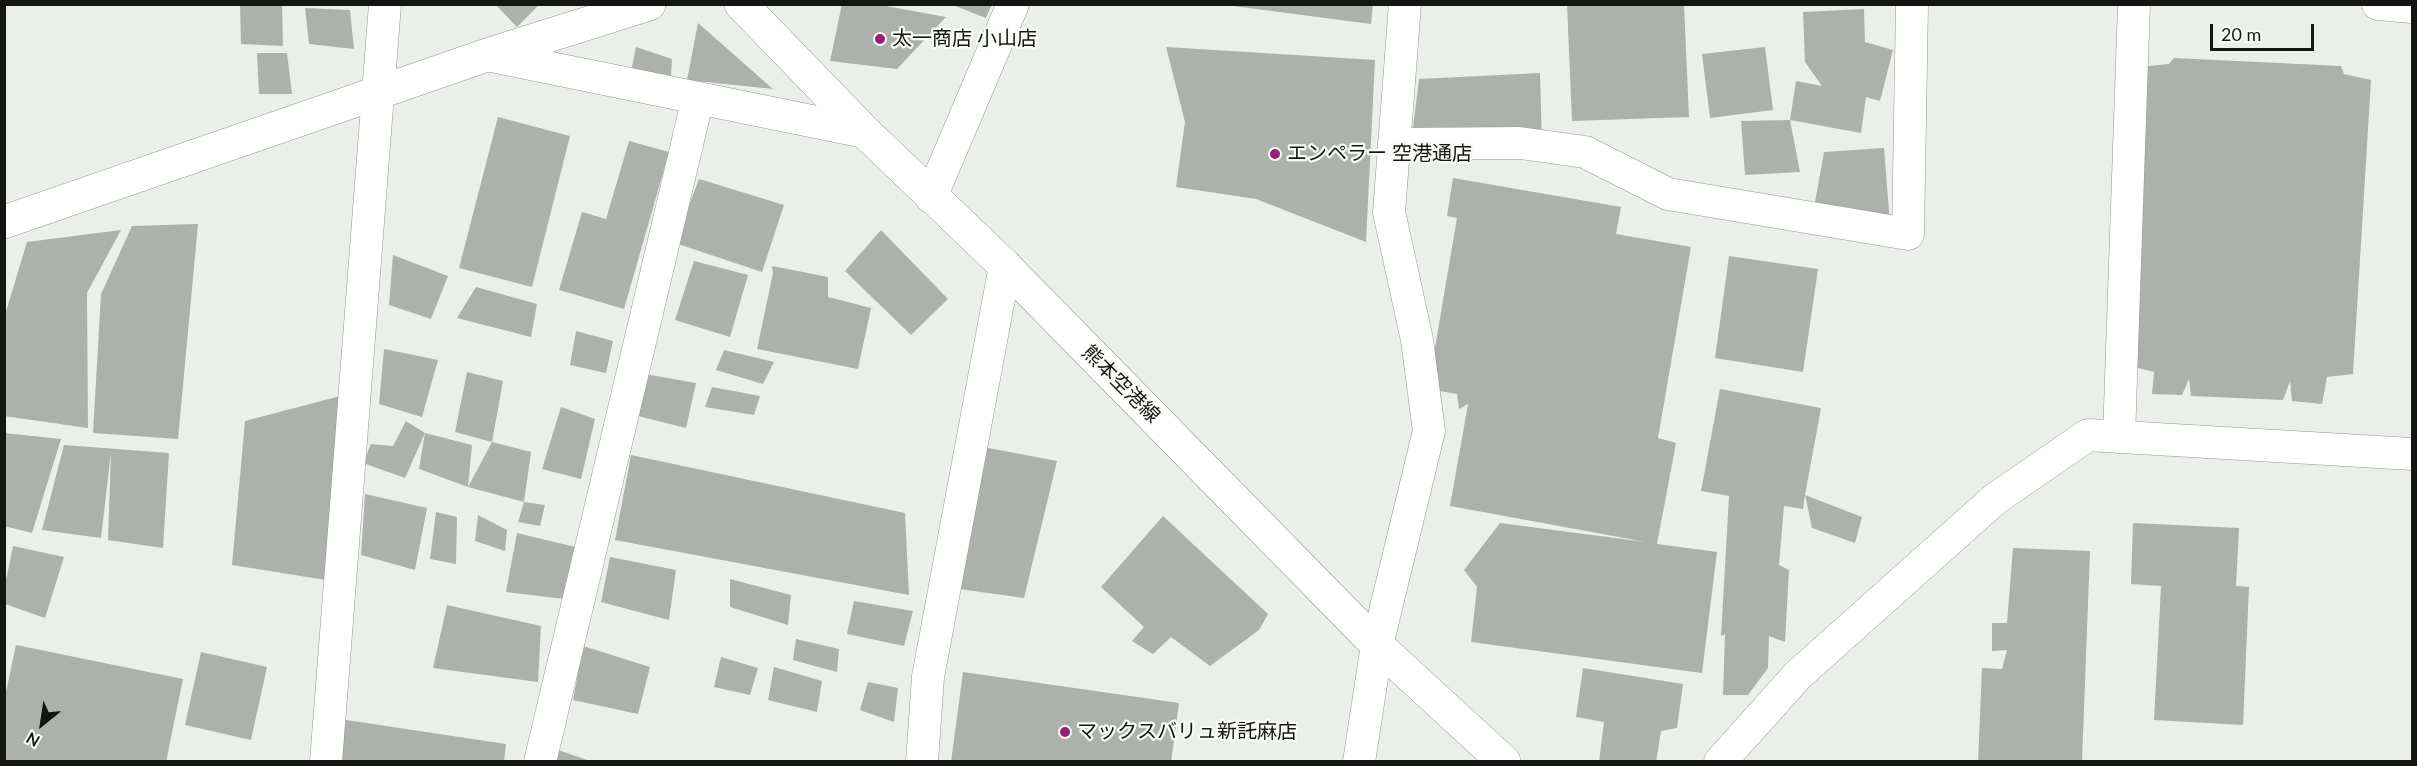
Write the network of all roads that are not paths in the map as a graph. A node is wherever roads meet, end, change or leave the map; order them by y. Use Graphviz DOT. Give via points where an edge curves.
graph roads {
  1 [pos="385,4"];
  2 [pos="649,4"];
  3 [pos="741,4"];
  4 [pos="1013,4"];
  5 [pos="1405,4"];
  6 [pos="1912,4"];
  7 [pos="2134,4"];
  8 [pos="2378,4"];
  9 [pos="2412,7"];
  10 [pos="488,56"];
  11 [pos="380,93"];
  12 [pos="698,98"];
  13 [pos="865,132"];
  14 [pos="1394,144"];
  15 [pos="931,197"];
  16 [pos="4,222"];
  17 [pos="1005,266"];
  18 [pos="2119,437"];
  19 [pos="2412,454"];
  20 [pos="1377,645"];
  21 [pos="326,762"];
  22 [pos="540,762"];
  23 [pos="922,762"];
  24 [pos="1359,762"];
  25 [pos="1504,762"];
  26 [pos="1720,762"];
  1 -- 11 [label="street"];
  2 -- 10 [label="main road"];
  3 -- 13 [label="main road, 熊本空港線"];
  4 -- 15 [label="street"];
  5 -- 14 [label="street"];
  6 -- 14 [label="street" via="1908,234 1668,194 1585,152 1520,143"];
  7 -- 18 [label="street"];
  8 -- 9 [label="street"];
  10 -- 11 [label="main road"];
  10 -- 12 [label="street"];
  11 -- 16 [label="main road"];
  11 -- 21 [label="street"];
  12 -- 13 [label="street"];
  12 -- 22 [label="street"];
  13 -- 15 [label="main road, 熊本空港線"];
  14 -- 20 [label="street" via="1389,212 1417,340 1429,431"];
  15 -- 17 [label="main road, 熊本空港線"];
  17 -- 20 [label="main road, 熊本空港線"];
  17 -- 23 [label="street" via="928,677"];
  18 -- 19 [label="street"];
  18 -- 26 [label="street" via="2088,435 1995,499 1798,675"];
  20 -- 24 [label="street"];
  20 -- 25 [label="main road, 熊本空港線"];
}
